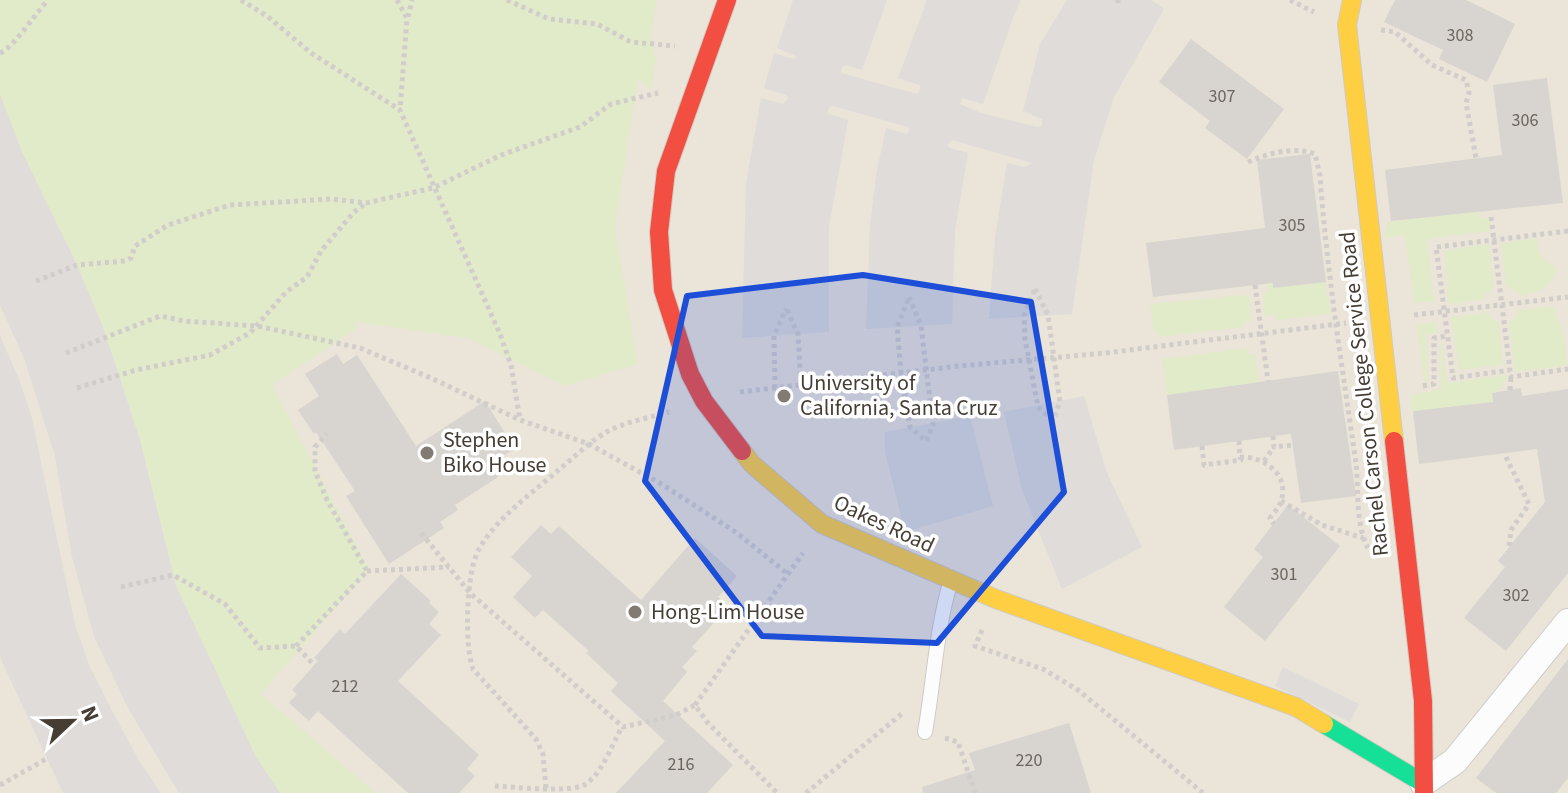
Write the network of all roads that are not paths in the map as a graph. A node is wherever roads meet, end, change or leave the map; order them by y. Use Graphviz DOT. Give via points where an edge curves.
graph roads {
  1 [pos="727,0"];
  2 [pos="1352,0"];
  3 [pos="951,580"];
  4 [pos="1568,622"];
  5 [pos="925,732"];
  6 [pos="1424,788"];
  1 -- 3 [label="street, Oakes Road" via="666,171 659,232 670,318 697,387 752,464 822,524"];
  2 -- 6 [label="street, Rachel Carson College Service Road" via="1347,25 1423,701"];
  3 -- 5 [label="lane" via="935,648"];
  3 -- 6 [label="street, Oakes Road" via="1296,707"];
  4 -- 6 [label="street" via="1455,761"];
}
